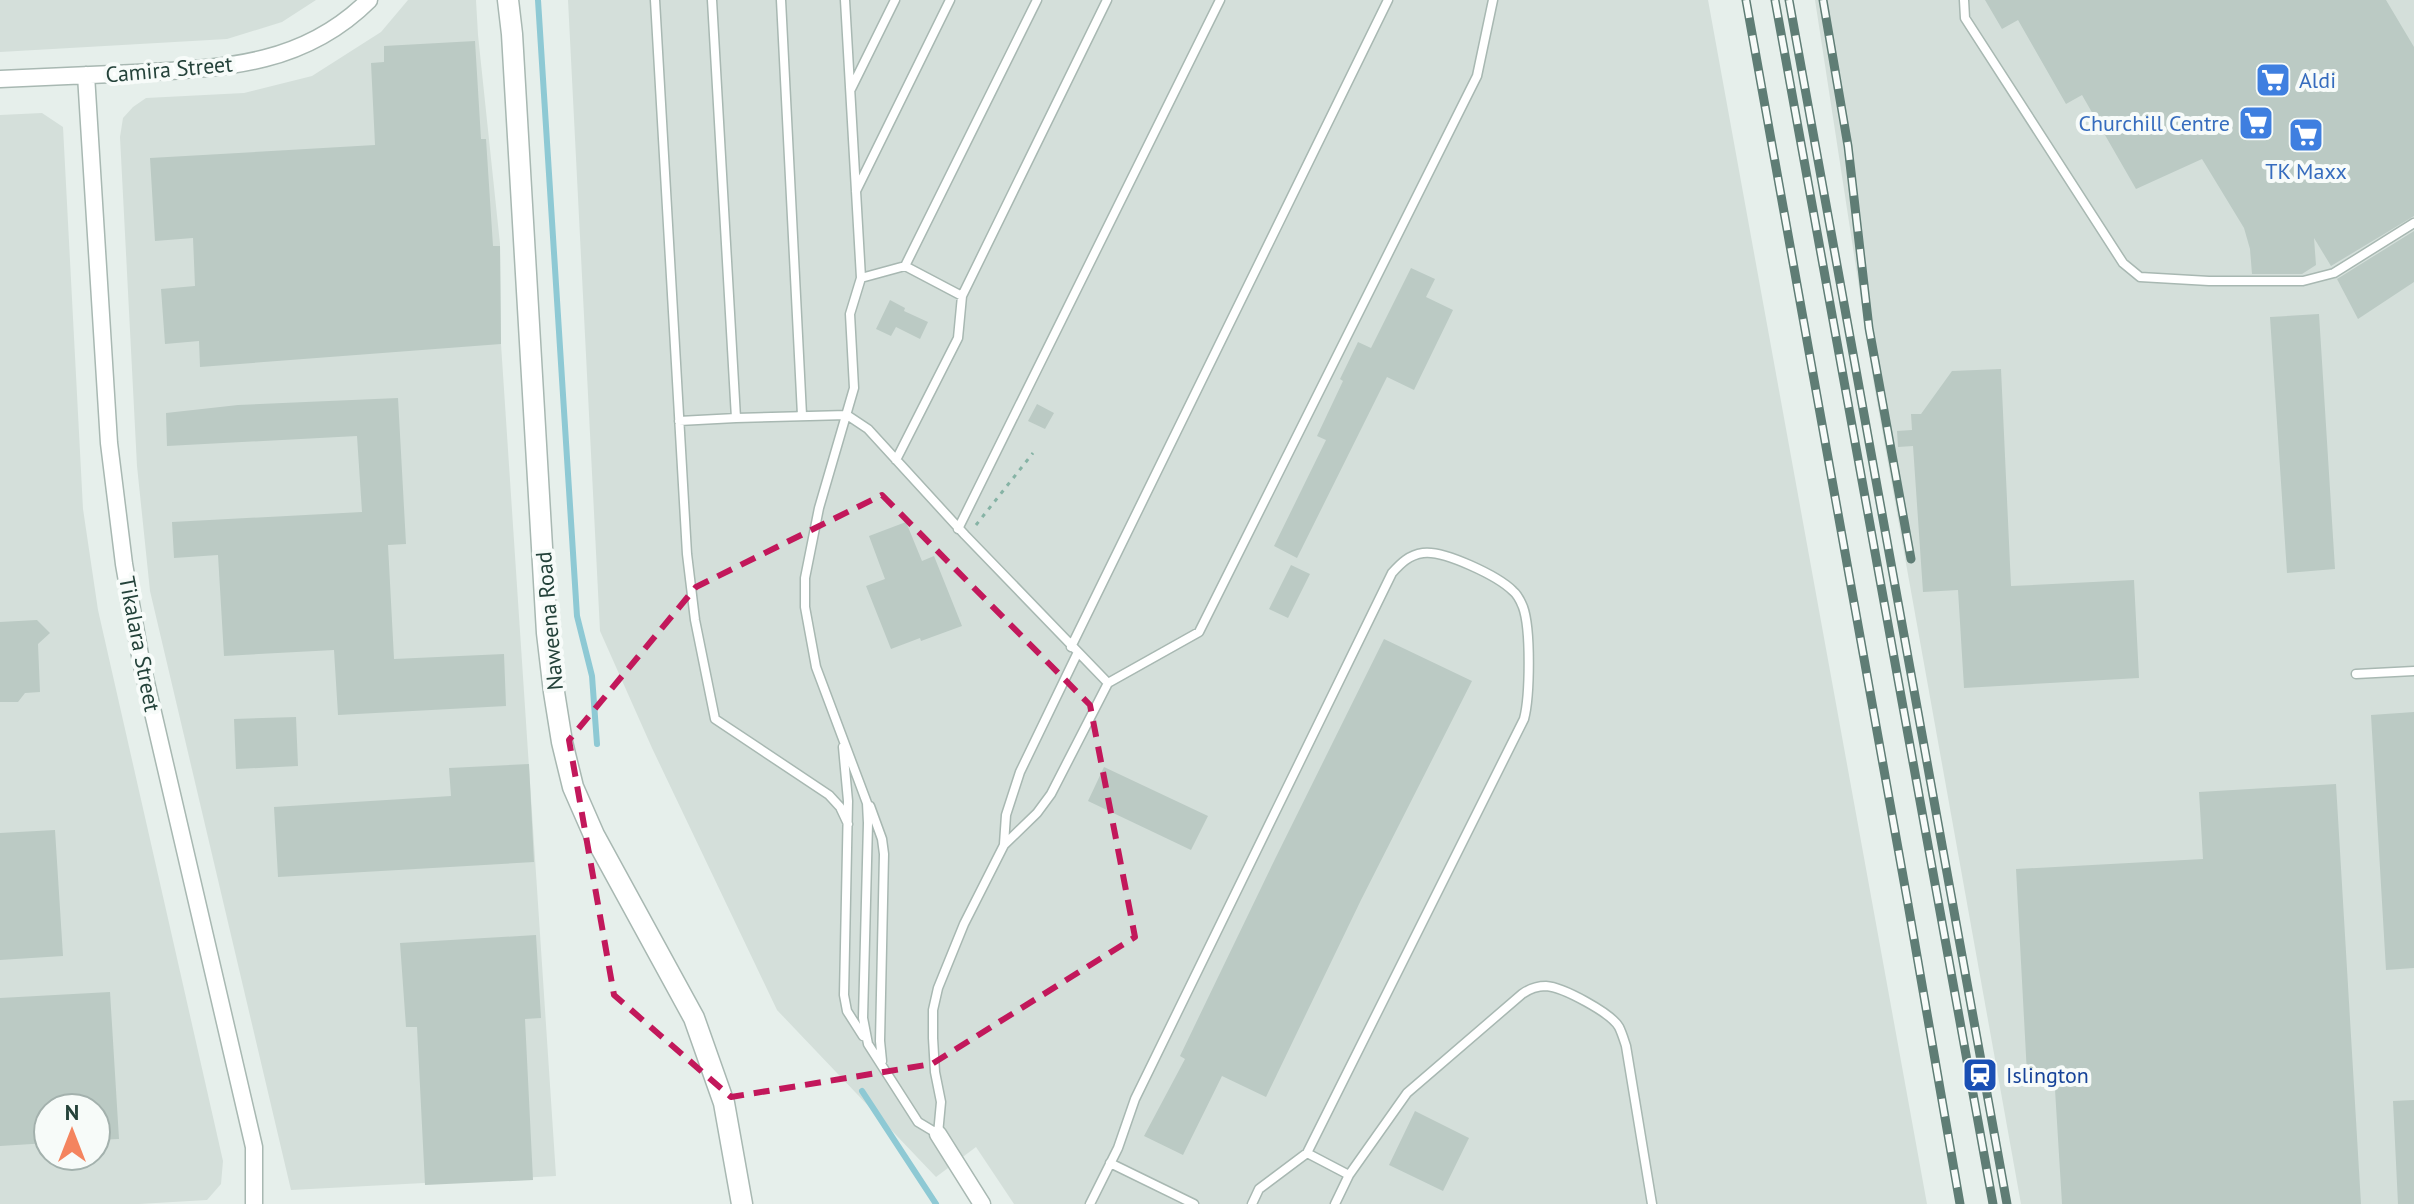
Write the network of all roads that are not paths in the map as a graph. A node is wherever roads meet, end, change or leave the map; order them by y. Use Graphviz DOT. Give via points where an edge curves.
graph roads {
  1 [pos="369,0"];
  2 [pos="508,0"];
  3 [pos="655,0"];
  4 [pos="712,0"];
  5 [pos="781,0"];
  6 [pos="845,0"];
  7 [pos="895,0"];
  8 [pos="950,0"];
  9 [pos="1037,0"];
  10 [pos="1107,0"];
  11 [pos="1220,0"];
  12 [pos="1388,0"];
  13 [pos="1493,0"];
  14 [pos="1964,0"];
  15 [pos="86,75"];
  16 [pos="0,79"];
  17 [pos="850,92"];
  18 [pos="856,192"];
  19 [pos="2414,223"];
  20 [pos="905,266"];
  21 [pos="861,278"];
  22 [pos="962,296"];
  23 [pos="802,415"];
  24 [pos="847,415"];
  25 [pos="736,418"];
  26 [pos="679,421"];
  27 [pos="896,460"];
  28 [pos="961,532"];
  29 [pos="1074,650"];
  30 [pos="2414,671"];
  31 [pos="2356,674"];
  32 [pos="1108,683"];
  33 [pos="841,730"];
  34 [pos="864,790"];
  35 [pos="848,824"];
  36 [pos="1004,845"];
  37 [pos="868,1044"];
  38 [pos="887,1073"];
  39 [pos="938,1134"];
  40 [pos="1307,1153"];
  41 [pos="1110,1163"];
  42 [pos="1349,1175"];
  43 [pos="254,1204"];
  44 [pos="742,1204"];
  45 [pos="982,1204"];
  46 [pos="1090,1204"];
  47 [pos="1194,1204"];
  48 [pos="1252,1204"];
  49 [pos="1335,1204"];
  50 [pos="1652,1204"];
  1 -- 15 [label="street, Camira Street" via="321,38 271,57 215,69"];
  2 -- 44 [label="street, Naweena Road" via="547,633 562,742 573,787 594,835 694,1018 724,1103"];
  3 -- 26 [label="lane"];
  4 -- 25 [label="lane"];
  5 -- 23 [label="lane"];
  6 -- 17 [label="lane"];
  7 -- 17 [label="lane"];
  8 -- 18 [label="lane"];
  9 -- 20 [label="lane"];
  10 -- 22 [label="lane"];
  11 -- 28 [label="lane"];
  12 -- 29 [label="lane"];
  13 -- 32 [label="lane" via="1477,76 1199,632"];
  14 -- 19 [label="lane" via="1965,18 2123,263 2140,277 2303,281 2334,273"];
  15 -- 16 [label="street, Camira Street"];
  15 -- 43 [label="street, Tikalara Street" via="109,443 124,564 141,661 254,1147"];
  17 -- 18 [label="lane"];
  18 -- 21 [label="lane"];
  20 -- 21 [label="lane"];
  20 -- 22 [label="lane"];
  21 -- 24 [label="lane" via="850,314 854,388"];
  22 -- 27 [label="lane" via="958,338"];
  23 -- 24 [label="lane"];
  23 -- 25 [label="lane"];
  24 -- 27 [label="lane"];
  24 -- 33 [label="lane" via="805,578 816,667"];
  25 -- 26 [label="lane"];
  26 -- 35 [label="lane" via="687,554 715,719 829,795"];
  27 -- 28 [label="lane"];
  28 -- 29 [label="lane"];
  29 -- 32 [label="lane"];
  29 -- 36 [label="lane" via="1020,772 1006,815"];
  30 -- 31 [label="lane"];
  32 -- 36 [label="lane" via="1051,794"];
  33 -- 34 [label="lane"];
  33 -- 35 [label="lane"];
  34 -- 37 [label="lane" via="868,823 863,1025"];
  34 -- 38 [label="lane" via="884,854 880,1050"];
  35 -- 37 [label="lane" via="845,1003"];
  36 -- 39 [label="lane" via="938,988 933,1038 941,1102"];
  37 -- 38 [label="lane"];
  38 -- 39 [label="lane" via="918,1122"];
  39 -- 45 [label="street"];
  40 -- 41 [label="lane" via="1527,707 1527,622 1516,594 1446,555 1406,558 1392,573 1135,1099"];
  40 -- 42 [label="lane"];
  40 -- 48 [label="lane" via="1259,1189"];
  41 -- 46 [label="lane"];
  41 -- 47 [label="lane"];
  42 -- 49 [label="lane"];
  42 -- 50 [label="lane" via="1407,1093 1522,994 1546,986 1604,1013 1619,1027"];
}
